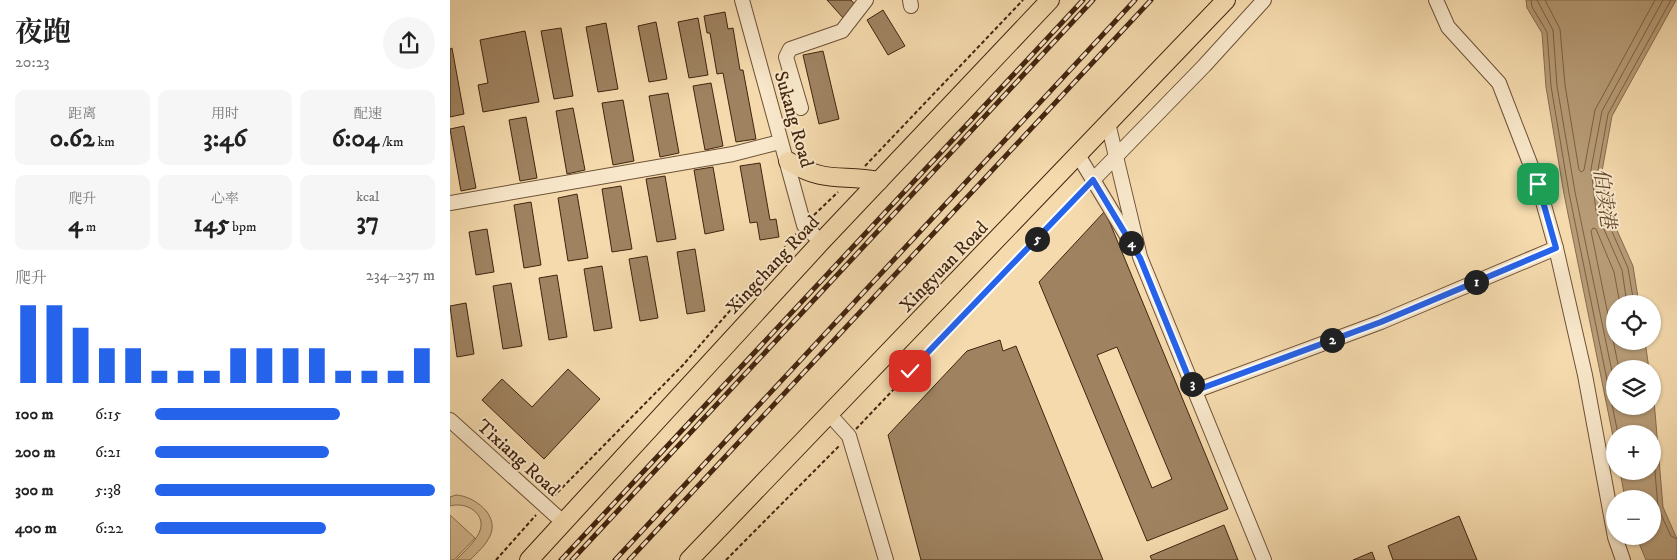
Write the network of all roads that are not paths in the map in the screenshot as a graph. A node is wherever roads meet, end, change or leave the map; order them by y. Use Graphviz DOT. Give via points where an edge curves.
graph roads {
  1 [pos="742,0"];
  2 [pos="866,0"];
  3 [pos="1050,0"];
  4 [pos="1226,0"];
  5 [pos="1264,0"];
  6 [pos="1436,0"];
  7 [pos="801,108"];
  8 [pos="1108,123"];
  9 [pos="780,142"];
  10 [pos="1078,155"];
  11 [pos="1116,156"];
  12 [pos="788,161"];
  13 [pos="1093,180"];
  14 [pos="879,181"];
  15 [pos="450,203"];
  16 [pos="821,242"];
  17 [pos="1556,248"];
  18 [pos="1140,258"];
  19 [pos="1194,391"];
  20 [pos="830,415"];
  21 [pos="450,420"];
  22 [pos="564,523"];
  23 [pos="529,560"];
  24 [pos="689,560"];
  25 [pos="886,560"];
  26 [pos="1264,560"];
  27 [pos="1623,560"];
  1 -- 9 [label="street, Sukang Road"];
  2 -- 7 [label="street" via="842,31 790,49 786,57"];
  3 -- 14 [label="main road, Xingchang Road"];
  4 -- 8 [label="main road, Xingyuan Road"];
  5 -- 11 [label="street"];
  6 -- 17 [label="street" via="1448,27 1499,84 1538,184"];
  8 -- 10 [label="main road, Xingyuan Road"];
  8 -- 11 [label="street"];
  9 -- 12 [label="street, Sukang Road"];
  9 -- 15 [label="street" via="733,154"];
  10 -- 13 [label="street"];
  10 -- 20 [label="main road, Xingyuan Road"];
  11 -- 13 [label="street"];
  11 -- 18 [label="street"];
  12 -- 14 [label="main road" via="817,176"];
  12 -- 16 [label="street, Sukang Road" via="804,224"];
  13 -- 18 [label="street"];
  14 -- 16 [label="main road, Xingchang Road"];
  16 -- 22 [label="main road, Xingchang Road"];
  17 -- 19 [label="street" via="1381,322"];
  17 -- 27 [label="street" via="1585,375 1614,537"];
  18 -- 19 [label="street"];
  19 -- 26 [label="street"];
  20 -- 24 [label="main road, Xingyuan Road"];
  20 -- 25 [label="street" via="849,436"];
  21 -- 22 [label="street, Tixiang Road"];
  22 -- 23 [label="main road, Xingchang Road"];
}
